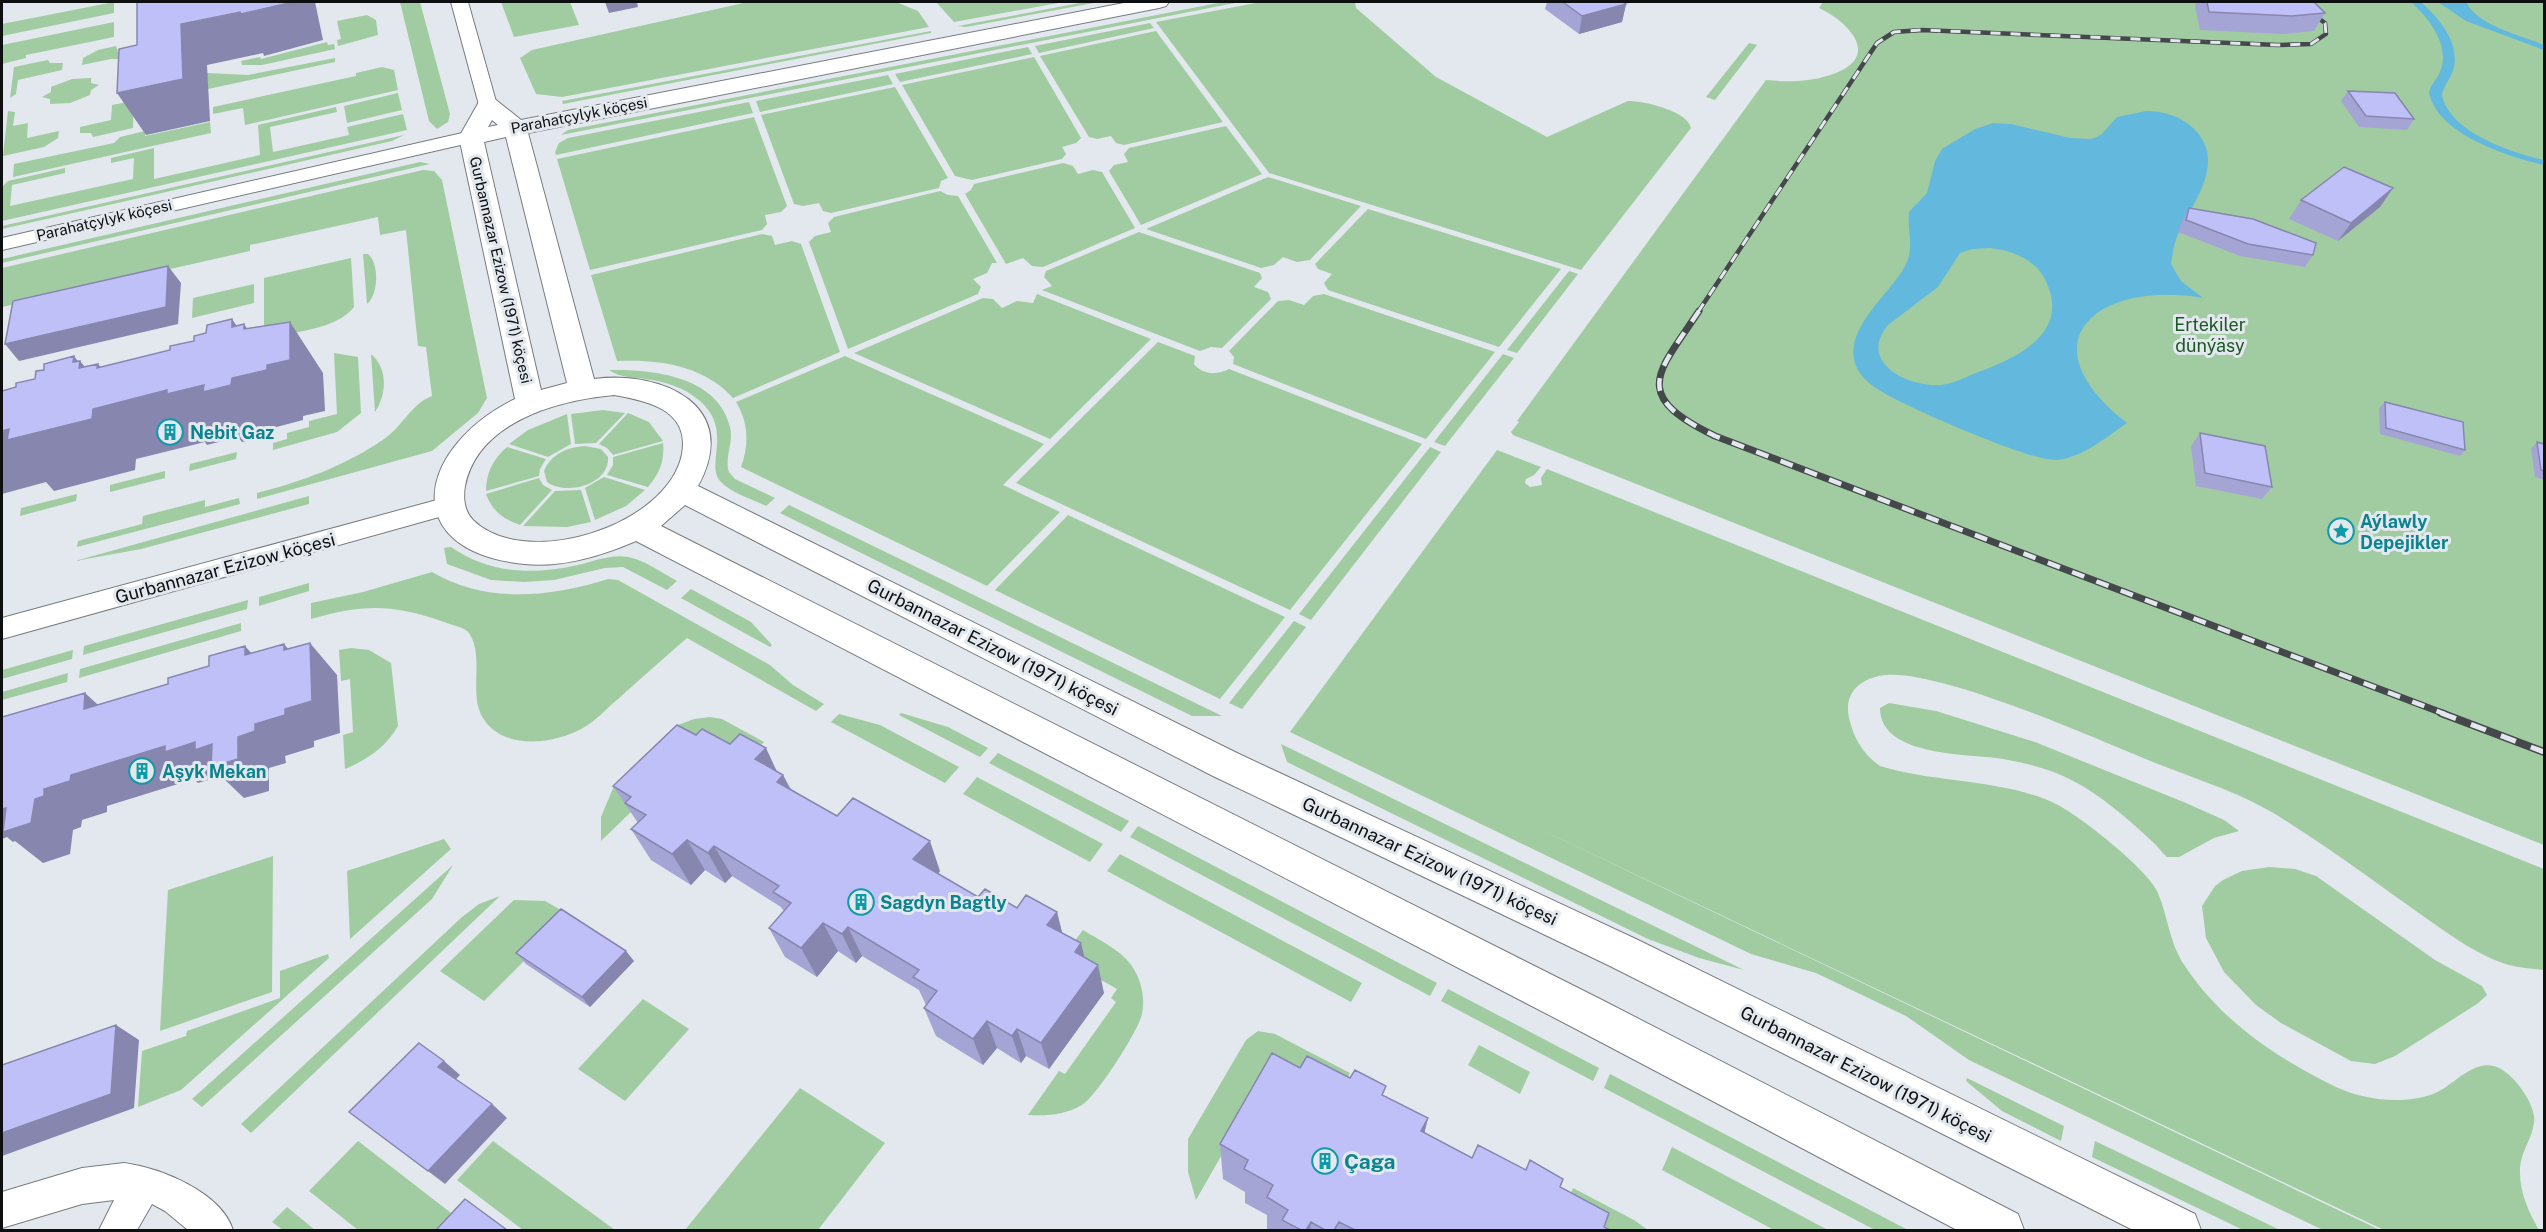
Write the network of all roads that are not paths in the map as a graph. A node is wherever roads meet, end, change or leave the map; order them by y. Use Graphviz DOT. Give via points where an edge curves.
graph roads {
  1 [pos="459,2"];
  2 [pos="1159,2"];
  3 [pos="488,105"];
  4 [pos="515,127"];
  5 [pos="471,137"];
  6 [pos="2,244"];
  7 [pos="582,388"];
  8 [pos="531,403"];
  9 [pos="681,490"];
  10 [pos="448,506"];
  11 [pos="636,527"];
  12 [pos="2,629"];
  13 [pos="143,1184"];
  14 [pos="2,1210"];
  15 [pos="117,1230"];
  16 [pos="215,1230"];
  17 [pos="2002,1230"];
  18 [pos="2179,1230"];
  1 -- 3 [label="street"];
  2 -- 4 [label="street, Parahatçylyk köçesi"];
  3 -- 4 [label="street"];
  3 -- 5 [label="street, Gurbannazar Ezizow (1971) köçesi"];
  4 -- 5 [label="street, Parahatçylyk köçesi"];
  4 -- 7 [label="street"];
  5 -- 6 [label="street, Parahatçylyk köçesi"];
  5 -- 8 [label="street, Gurbannazar Ezizow (1971) köçesi"];
  7 -- 8 [label="street"];
  7 -- 9 [label="street" via="647,390 673,401 691,418 699,440 696,464"];
  8 -- 10 [label="street" via="498,421 473,441 456,464 448,488"];
  9 -- 11 [label="street"];
  9 -- 18 [label="street, Gurbannazar Ezizow (1971) köçesi" via="1226,765 1624,953"];
  10 -- 11 [label="street" via="463,531 487,546 520,553 559,552 599,543"];
  10 -- 12 [label="street, Gurbannazar Ezizow köçesi"];
  11 -- 17 [label="street"];
  13 -- 14 [label="street" via="87,1185"];
  13 -- 15 [label="street"];
  13 -- 16 [label="street" via="172,1196"];
}
